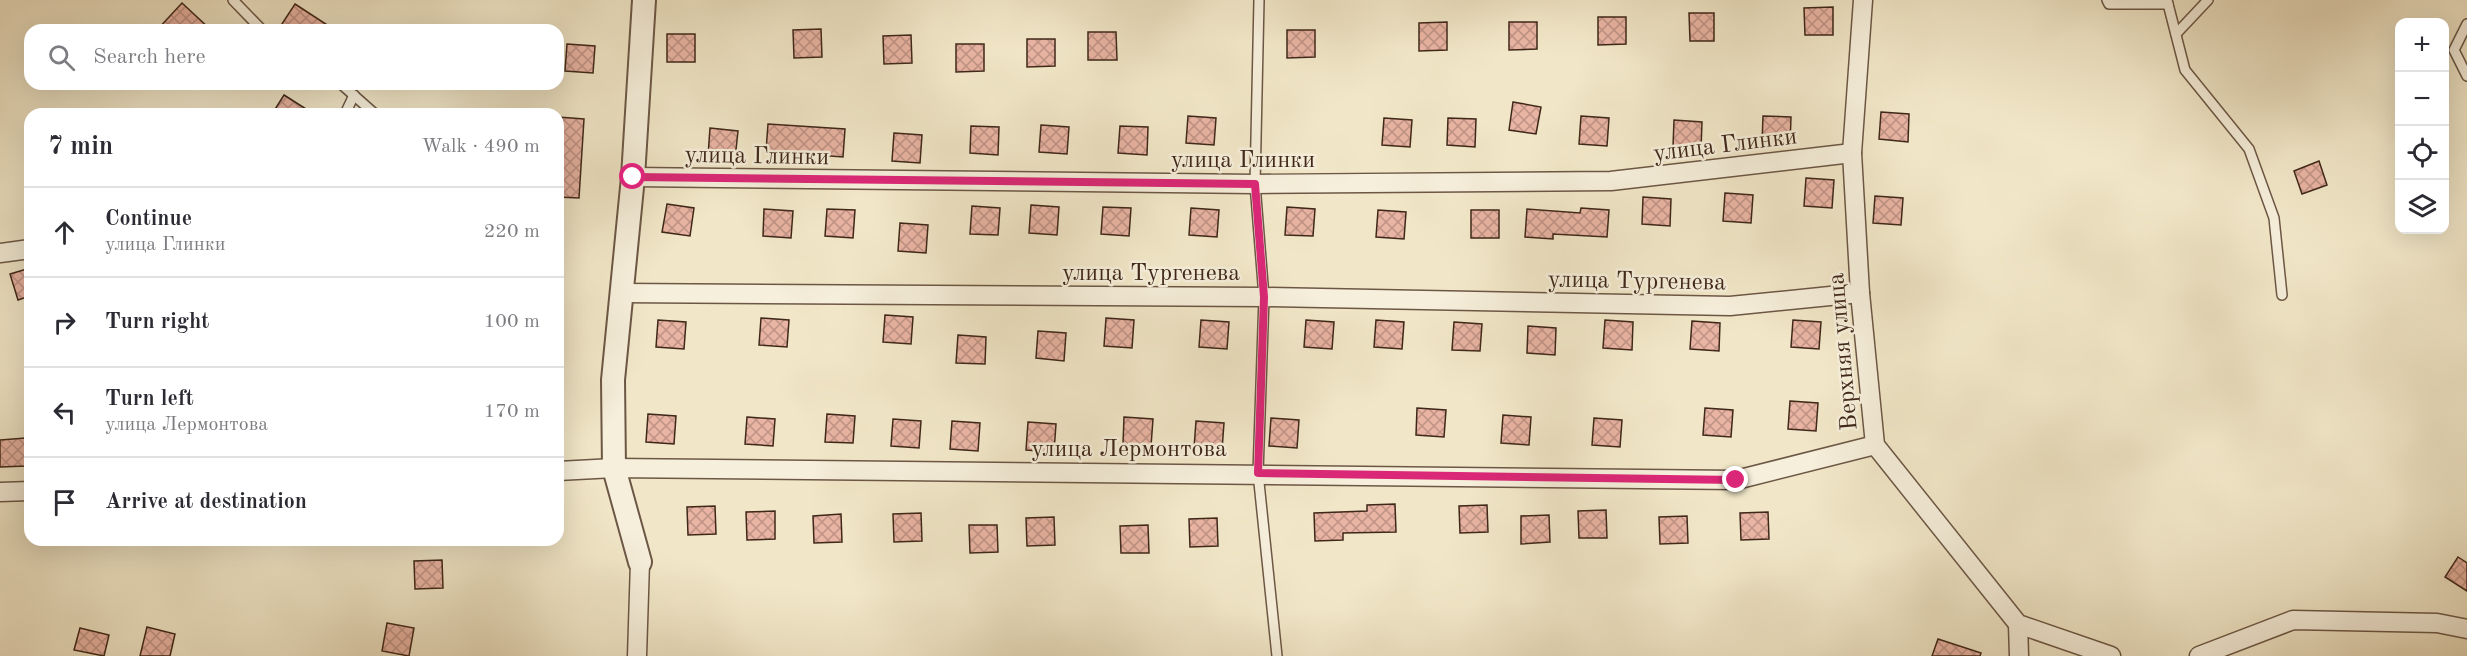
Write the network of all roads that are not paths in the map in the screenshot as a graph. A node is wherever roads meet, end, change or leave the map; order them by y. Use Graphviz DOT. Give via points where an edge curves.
graph roads {
  1 [pos="233,0"];
  2 [pos="644,0"];
  3 [pos="660,0"];
  4 [pos="1259,0"];
  5 [pos="1863,0"];
  6 [pos="2107,0"];
  7 [pos="2208,0"];
  8 [pos="2167,2"];
  9 [pos="256,24"];
  10 [pos="2467,24"];
  11 [pos="2176,34"];
  12 [pos="2467,76"];
  13 [pos="348,90"];
  14 [pos="354,95"];
  15 [pos="348,108"];
  16 [pos="368,108"];
  17 [pos="1852,153"];
  18 [pos="633,177"];
  19 [pos="1255,184"];
  20 [pos="24,250"];
  21 [pos="0,253"];
  22 [pos="620,293"];
  23 [pos="1860,293"];
  24 [pos="2282,295"];
  25 [pos="1264,297"];
  26 [pos="1875,445"];
  27 [pos="614,468"];
  28 [pos="564,471"];
  29 [pos="1258,473"];
  30 [pos="24,491"];
  31 [pos="0,492"];
  32 [pos="640,562"];
  33 [pos="2018,624"];
  34 [pos="2467,629"];
  35 [pos="637,656"];
  36 [pos="1277,656"];
  37 [pos="2019,656"];
  38 [pos="2111,656"];
  39 [pos="2199,656"];
  1 -- 9 [label="lane"];
  2 -- 3 [label="street"];
  2 -- 18 [label="street"];
  4 -- 19 [label="lane"];
  5 -- 17 [label="street, Верхняя улица"];
  6 -- 8 [label="lane" via="2109,4"];
  7 -- 11 [label="lane"];
  8 -- 11 [label="lane"];
  10 -- 12 [label="lane" via="2454,50"];
  11 -- 24 [label="lane" via="2185,70 2250,149 2274,218"];
  13 -- 14 [label="lane"];
  14 -- 15 [label="lane"];
  14 -- 16 [label="lane"];
  17 -- 19 [label="street, улица Глинки" via="1611,182"];
  17 -- 23 [label="street, Верхняя улица"];
  18 -- 19 [label="street, улица Глинки"];
  18 -- 22 [label="street"];
  19 -- 25 [label="lane"];
  20 -- 21 [label="street"];
  22 -- 25 [label="street, улица Тургенева"];
  22 -- 27 [label="street" via="613,380"];
  23 -- 25 [label="street, улица Тургенева" via="1730,306"];
  23 -- 26 [label="street, Верхняя улица"];
  25 -- 29 [label="lane"];
  26 -- 29 [label="street, улица Лермонтова" via="1736,480"];
  26 -- 33 [label="street, Верхняя улица"];
  27 -- 28 [label="street, улица Лермонтова"];
  27 -- 29 [label="street, улица Лермонтова"];
  27 -- 32 [label="street"];
  29 -- 36 [label="lane"];
  30 -- 31 [label="street"];
  32 -- 35 [label="street"];
  33 -- 37 [label="street"];
  33 -- 38 [label="street"];
  34 -- 39 [label="street" via="2437,623 2293,620"];
}
